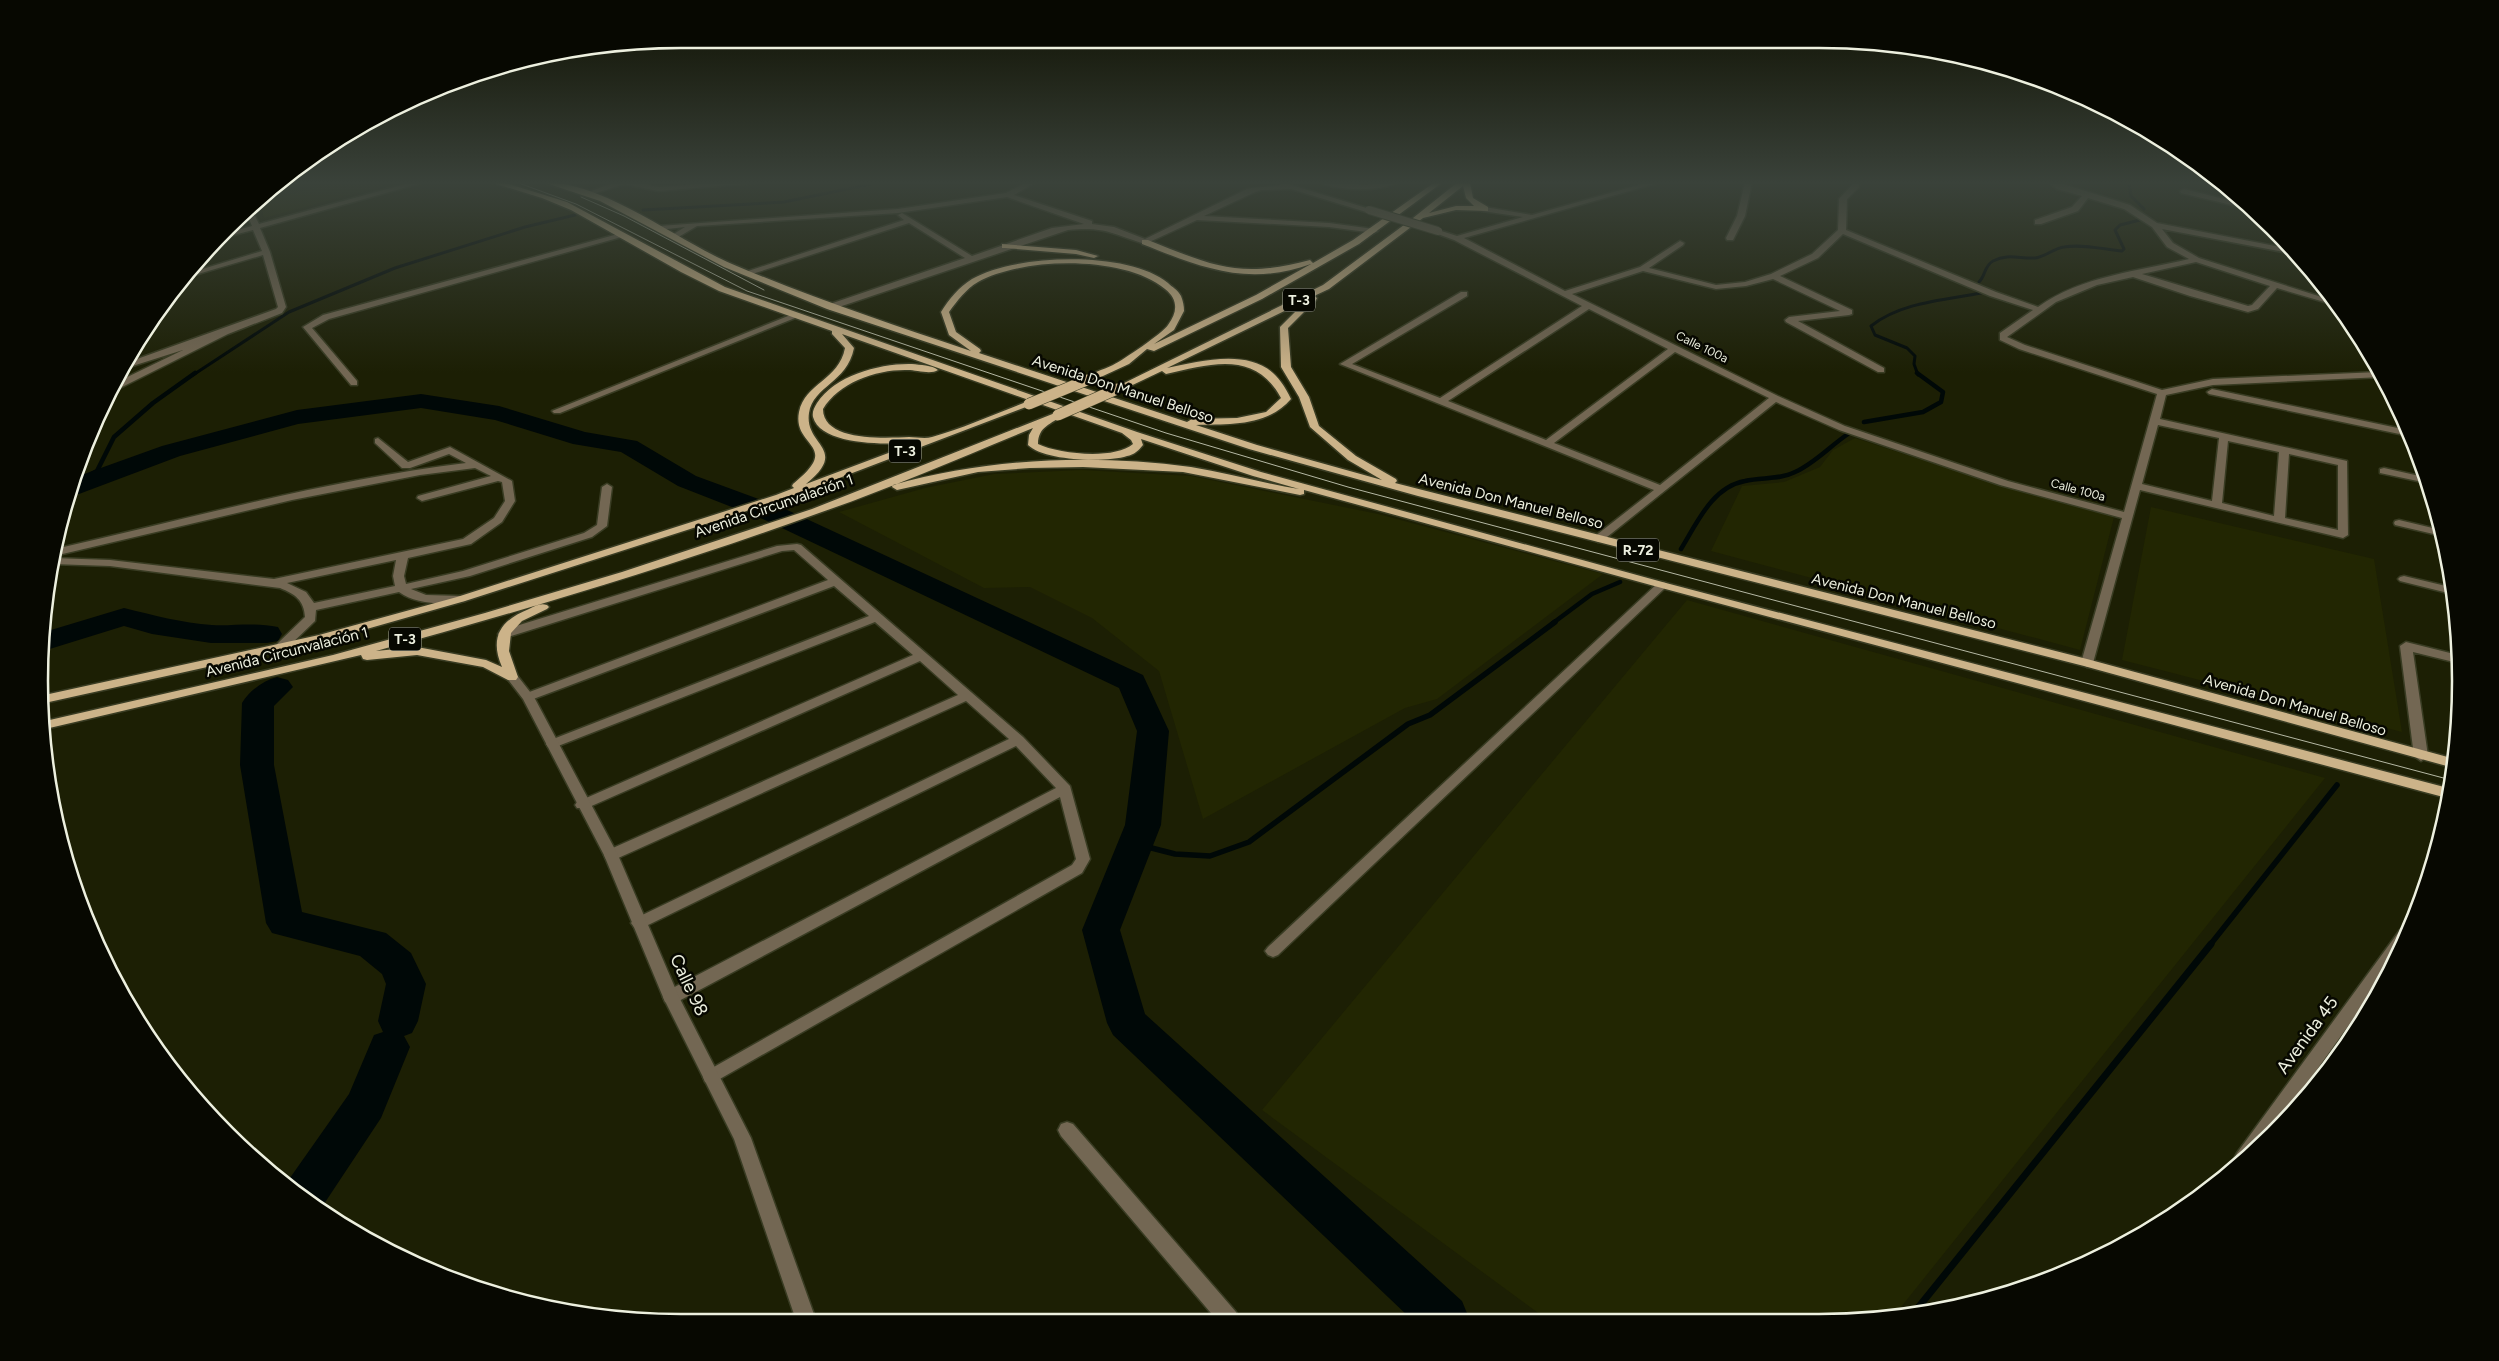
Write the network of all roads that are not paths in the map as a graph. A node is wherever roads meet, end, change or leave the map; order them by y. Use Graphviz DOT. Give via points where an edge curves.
graph roads {
  1 [pos="264,246"];
  2 [pos="586,246"];
  3 [pos="638,246"];
  4 [pos="693,246"];
  5 [pos="830,246"];
  6 [pos="950,246"];
  7 [pos="1005,246"];
  8 [pos="1154,246"];
  9 [pos="1348,246"];
  10 [pos="1350,246"];
  11 [pos="1382,246"];
  12 [pos="1472,246"];
  13 [pos="1676,246"];
  14 [pos="1827,246"];
  15 [pos="1877,246"];
  16 [pos="2171,246"];
  17 [pos="266,252"];
  18 [pos="970,258"];
  19 [pos="2196,260"];
  20 [pos="1128,269"];
  21 [pos="1643,269"];
  22 [pos="197,273"];
  23 [pos="746,273"];
  24 [pos="2133,274"];
  25 [pos="1774,276"];
  26 [pos="2275,285"];
  27 [pos="1326,287"];
  28 [pos="1464,294"];
  29 [pos="1564,294"];
  30 [pos="2325,301"];
  31 [pos="830,306"];
  32 [pos="1588,306"];
  33 [pos="2040,310"];
  34 [pos="796,316"];
  35 [pos="829,327"];
  36 [pos="225,332"];
  37 [pos="1676,348"];
  38 [pos="987,359"];
  39 [pos="132,364"];
  40 [pos="1119,365"];
  41 [pos="1881,370"];
  42 [pos="2373,375"];
  43 [pos="1146,376"];
  44 [pos="980,380"];
  45 [pos="354,383"];
  46 [pos="122,384"];
  47 [pos="2212,392"];
  48 [pos="2162,393"];
  49 [pos="1775,398"];
  50 [pos="1441,402"];
  51 [pos="557,411"];
  52 [pos="1047,419"];
  53 [pos="1165,419"];
  54 [pos="2154,421"];
  55 [pos="1122,430"];
  56 [pos="2400,431"];
  57 [pos="2224,436"];
  58 [pos="935,440"];
  59 [pos="378,441"];
  60 [pos="1547,444"];
  61 [pos="2284,450"];
  62 [pos="477,465"];
  63 [pos="408,470"];
  64 [pos="2384,471"];
  65 [pos="500,477"];
  66 [pos="2418,478"];
  67 [pos="2135,486"];
  68 [pos="607,487"];
  69 [pos="1659,488"];
  70 [pos="1422,494"];
  71 [pos="1337,496"];
  72 [pos="780,497"];
  73 [pos="422,498"];
  74 [pos="2216,505"];
  75 [pos="816,511"];
  76 [pos="2127,516"];
  77 [pos="2279,520"];
  78 [pos="2399,523"];
  79 [pos="2433,531"];
  80 [pos="1598,539"];
  81 [pos="107,540"];
  82 [pos="61,551"];
  83 [pos="403,555"];
  84 [pos="59,561"];
  85 [pos="110,563"];
  86 [pos="626,574"];
  87 [pos="2404,579"];
  88 [pos="836,581"];
  89 [pos="274,582"];
  90 [pos="1662,585"];
  91 [pos="402,588"];
  92 [pos="2445,589"];
  93 [pos="461,599"];
  94 [pos="312,607"];
  95 [pos="877,617"];
  96 [pos="504,634"];
  97 [pos="282,646"];
  98 [pos="922,656"];
  99 [pos="2451,657"];
  100 [pos="334,659"];
  101 [pos="2087,663"];
  102 [pos="512,677"];
  103 [pos="967,696"];
  104 [pos="528,697"];
  105 [pos="48,698"];
  106 [pos="49,724"];
  107 [pos="1018,740"];
  108 [pos="553,744"];
  109 [pos="2421,756"];
  110 [pos="2446,762"];
  111 [pos="1065,789"];
  112 [pos="2441,791"];
  113 [pos="582,805"];
  114 [pos="611,855"];
  115 [pos="640,923"];
  116 [pos="1274,951"];
  117 [pos="2385,961"];
  118 [pos="671,996"];
  119 [pos="711,1077"];
  120 [pos="1067,1130"];
  121 [pos="2264,1130"];
  122 [pos="804,1314"];
  123 [pos="1220,1314"];
  1 -- 17 [label="street"];
  2 -- 45 [label="street" via="310,323 306,327"];
  3 -- 34 [label="main road, R-72" via="687,274"];
  4 -- 23 [label="main road, R-72"];
  5 -- 23 [label="street"];
  6 -- 18 [label="street"];
  7 -- 18 [label="street"];
  7 -- 20 [label="main road" via="1076,252"];
  8 -- 9 [label="main road" via="1200,264 1236,271 1280,270 1304,264"];
  10 -- 40 [label="main road, Avenida Circunvalación 1 / T-3" via="1259,296"];
  11 -- 27 [label="main road, Avenida Circunvalación 1 / T-3"];
  12 -- 29 [label="street, Calle 100a"];
  13 -- 21 [label="street"];
  14 -- 25 [label="street" via="1816,256"];
  15 -- 33 [label="street"];
  16 -- 19 [label="street"];
  17 -- 22 [label="street"];
  17 -- 36 [label="street" via="281,309"];
  18 -- 31 [label="street"];
  19 -- 24 [label="street"];
  19 -- 26 [label="street"];
  20 -- 38 [label="main road" via="1088,261 1051,261 1013,268 978,280 957,293 945,312 952,333"];
  20 -- 40 [label="main road" via="1160,279 1177,294 1180,310 1171,328"];
  21 -- 25 [label="street" via="1716,287 1746,284"];
  21 -- 29 [label="street"];
  23 -- 31 [label="main road, R-72"];
  24 -- 26 [label="street" via="2248,309 2255,307"];
  24 -- 33 [label="street" via="2094,283 2053,300"];
  25 -- 41 [label="street" via="1849,312 1789,320"];
  26 -- 30 [label="street"];
  27 -- 43 [label="main road, Avenida Circunvalación 1 / T-3"];
  27 -- 70 [label="main road" via="1284,327 1286,367 1304,397 1315,427 1352,458 1389,480"];
  28 -- 50 [label="street" via="1345,364"];
  29 -- 32 [label="street, Calle 100a"];
  31 -- 38 [label="main road, Avenida Don Manuel Belloso / R-72"];
  32 -- 37 [label="street, Calle 100a"];
  32 -- 50 [label="street"];
  33 -- 48 [label="street" via="2003,338"];
  34 -- 35 [label="main road, R-72"];
  34 -- 51 [label="street"];
  35 -- 44 [label="main road, R-72"];
  35 -- 72 [label="main road" via="850,348 849,361 816,390 804,410 806,429 819,446 818,467 810,478"];
  36 -- 39 [label="street"];
  36 -- 46 [label="street"];
  37 -- 49 [label="street, Calle 100a"];
  37 -- 60 [label="street"];
  38 -- 53 [label="main road, Avenida Don Manuel Belloso / R-72"];
  40 -- 58 [label="main road, Avenida Circunvalación 1 / T-3, bridge"];
  42 -- 48 [label="street" via="2213,382"];
  43 -- 52 [label="main road, Avenida Circunvalación 1 / T-3, bridge"];
  43 -- 53 [label="main road" via="1231,360 1272,374 1280,383 1286,399 1269,414 1237,422"];
  44 -- 55 [label="main road, R-72"];
  44 -- 58 [label="main road" via="926,368 898,367 870,372 847,381 833,389 820,404 818,419 826,428 841,435 862,440"];
  47 -- 56 [label="street"];
  48 -- 54 [label="street"];
  49 -- 69 [label="street"];
  49 -- 76 [label="street, Calle 100a" via="1842,428 1935,461"];
  50 -- 60 [label="street"];
  52 -- 55 [label="main road" via="1037,428 1032,438 1033,445 1056,454 1124,454 1138,445 1135,438"];
  52 -- 75 [label="main road, Avenida Circunvalación 1 / T-3"];
  53 -- 70 [label="main road, Avenida Don Manuel Belloso / R-72"];
  54 -- 57 [label="street"];
  54 -- 67 [label="street"];
  55 -- 71 [label="main road, R-72"];
  57 -- 61 [label="street"];
  57 -- 74 [label="street"];
  58 -- 72 [label="main road, Avenida Circunvalación 1 / T-3"];
  59 -- 63 [label="street"];
  60 -- 69 [label="street"];
  61 -- 77 [label="street"];
  61 -- 77 [label="street" via="2343,463 2343,535"];
  62 -- 63 [label="street"];
  62 -- 63 [label="street" via="450,450"];
  62 -- 65 [label="street"];
  63 -- 81 [label="street"];
  64 -- 66 [label="street"];
  65 -- 73 [label="street"];
  65 -- 83 [label="street" via="507,481 510,501 498,520 467,542"];
  67 -- 74 [label="street"];
  67 -- 76 [label="street"];
  68 -- 91 [label="street" via="602,526 588,535 466,574"];
  69 -- 80 [label="street"];
  70 -- 80 [label="main road, Avenida Don Manuel Belloso / R-72"];
  71 -- 75 [label="main road" via="1270,489 1207,473 1159,467 1015,463 926,478"];
  71 -- 90 [label="main road, R-72"];
  72 -- 93 [label="main road, Avenida Circunvalación 1 / T-3"];
  74 -- 77 [label="street"];
  75 -- 86 [label="main road, Avenida Circunvalación 1 / T-3"];
  76 -- 101 [label="street"];
  78 -- 79 [label="street"];
  80 -- 101 [label="main road, Avenida Don Manuel Belloso / R-72"];
  81 -- 82 [label="street"];
  81 -- 85 [label="street"];
  83 -- 89 [label="street"];
  83 -- 91 [label="street" via="398,581"];
  84 -- 85 [label="street"];
  85 -- 89 [label="street"];
  86 -- 96 [label="main road" via="532,611 513,622"];
  86 -- 100 [label="main road, Avenida Circunvalación 1 / T-3"];
  87 -- 92 [label="street"];
  88 -- 95 [label="street"];
  88 -- 96 [label="street" via="797,547 781,548"];
  88 -- 104 [label="street"];
  89 -- 94 [label="street" via="294,588"];
  90 -- 112 [label="main road, R-72"];
  90 -- 116 [label="street"];
  91 -- 93 [label="street" via="424,598"];
  91 -- 94 [label="street"];
  93 -- 97 [label="main road, Avenida Circunvalación 1 / T-3"];
  94 -- 97 [label="street" via="311,618"];
  95 -- 98 [label="street"];
  95 -- 108 [label="street"];
  96 -- 102 [label="main road" via="501,651"];
  97 -- 105 [label="main road, Avenida Circunvalación 1 / T-3"];
  98 -- 103 [label="street"];
  98 -- 113 [label="street"];
  99 -- 109 [label="street" via="2406,646"];
  100 -- 102 [label="main road" via="417,651 486,664"];
  100 -- 106 [label="main road, Avenida Circunvalación 1 / T-3"];
  101 -- 109 [label="main road, Avenida Don Manuel Belloso / R-72"];
  102 -- 104 [label="street, Calle 98"];
  103 -- 107 [label="street"];
  103 -- 114 [label="street"];
  104 -- 108 [label="street, Calle 98"];
  107 -- 111 [label="street"];
  107 -- 115 [label="street"];
  108 -- 113 [label="street, Calle 98"];
  109 -- 110 [label="main road, Avenida Don Manuel Belloso / R-72"];
  111 -- 118 [label="street"];
  111 -- 119 [label="street" via="1082,860 1077,869"];
  113 -- 114 [label="street, Calle 98"];
  114 -- 115 [label="street, Calle 98"];
  115 -- 118 [label="street, Calle 98"];
  117 -- 121 [label="street, Avenida 45"];
  118 -- 119 [label="street, Calle 98"];
  119 -- 122 [label="street, Calle 98" via="742,1138"];
  120 -- 123 [label="street"];
}
